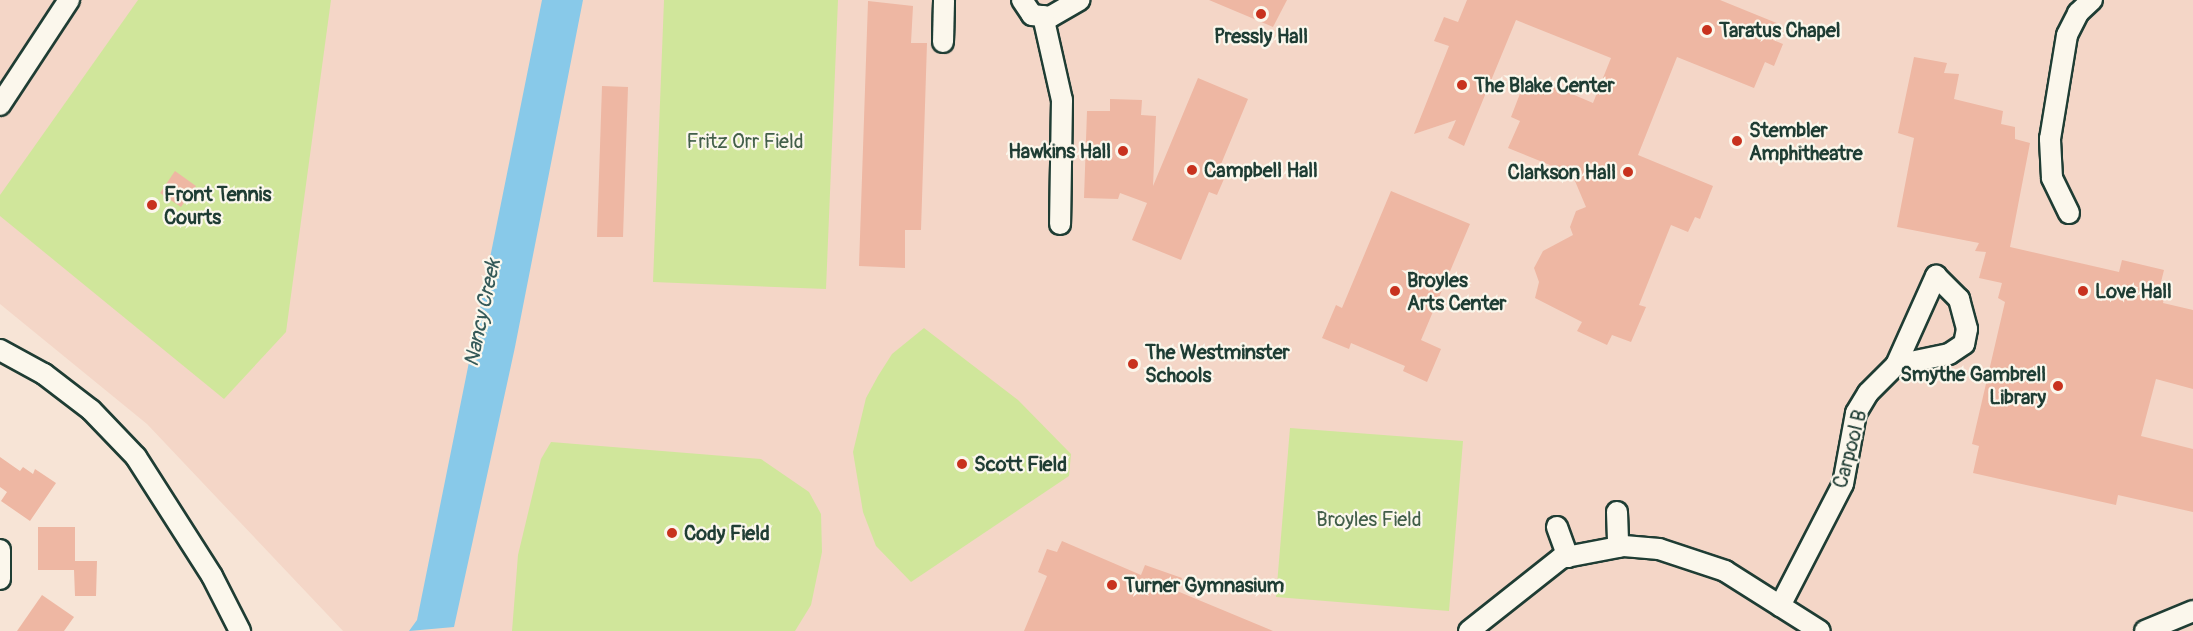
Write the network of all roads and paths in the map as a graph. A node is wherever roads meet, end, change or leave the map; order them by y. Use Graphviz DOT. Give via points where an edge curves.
graph roads {
  1 [pos="69,0"];
  2 [pos="944,0"];
  3 [pos="1022,0"];
  4 [pos="1080,0"];
  5 [pos="2092,0"];
  6 [pos="1043,16"];
  7 [pos="944,42"];
  8 [pos="0,105"];
  9 [pos="2069,213"];
  10 [pos="1060,224"];
  11 [pos="0,350"];
  12 [pos="1896,365"];
  13 [pos="1617,512"];
  14 [pos="1557,527"];
  15 [pos="1618,547"];
  16 [pos="0,550"];
  17 [pos="1568,557"];
  18 [pos="0,579"];
  19 [pos="1780,606"];
  20 [pos="2193,611"];
  21 [pos="240,631"];
  22 [pos="1469,631"];
  23 [pos="1820,631"];
  24 [pos="2145,631"];
  1 -- 8 [label="street"];
  2 -- 7 [label="street"];
  3 -- 6 [label="street" via="1032,15"];
  4 -- 6 [label="street" via="1063,14"];
  5 -- 9 [label="street" via="2078,13 2067,35 2050,139 2052,178"];
  6 -- 10 [label="street" via="1062,100"];
  11 -- 21 [label="street" via="44,374 91,410 136,457 212,576"];
  12 -- 12 [label="street, Carpool B" via="1949,354 1964,344 1967,329 1959,299 1936,276"];
  12 -- 19 [label="street, Carpool B" via="1868,393 1856,413 1844,484"];
  13 -- 15 [label="street"];
  14 -- 17 [label="street"];
  15 -- 17 [label="street"];
  15 -- 19 [label="street" via="1659,549 1725,571"];
  16 -- 18 [label="street"];
  17 -- 22 [label="street"];
  19 -- 23 [label="street"];
  20 -- 24 [label="street"];
}
